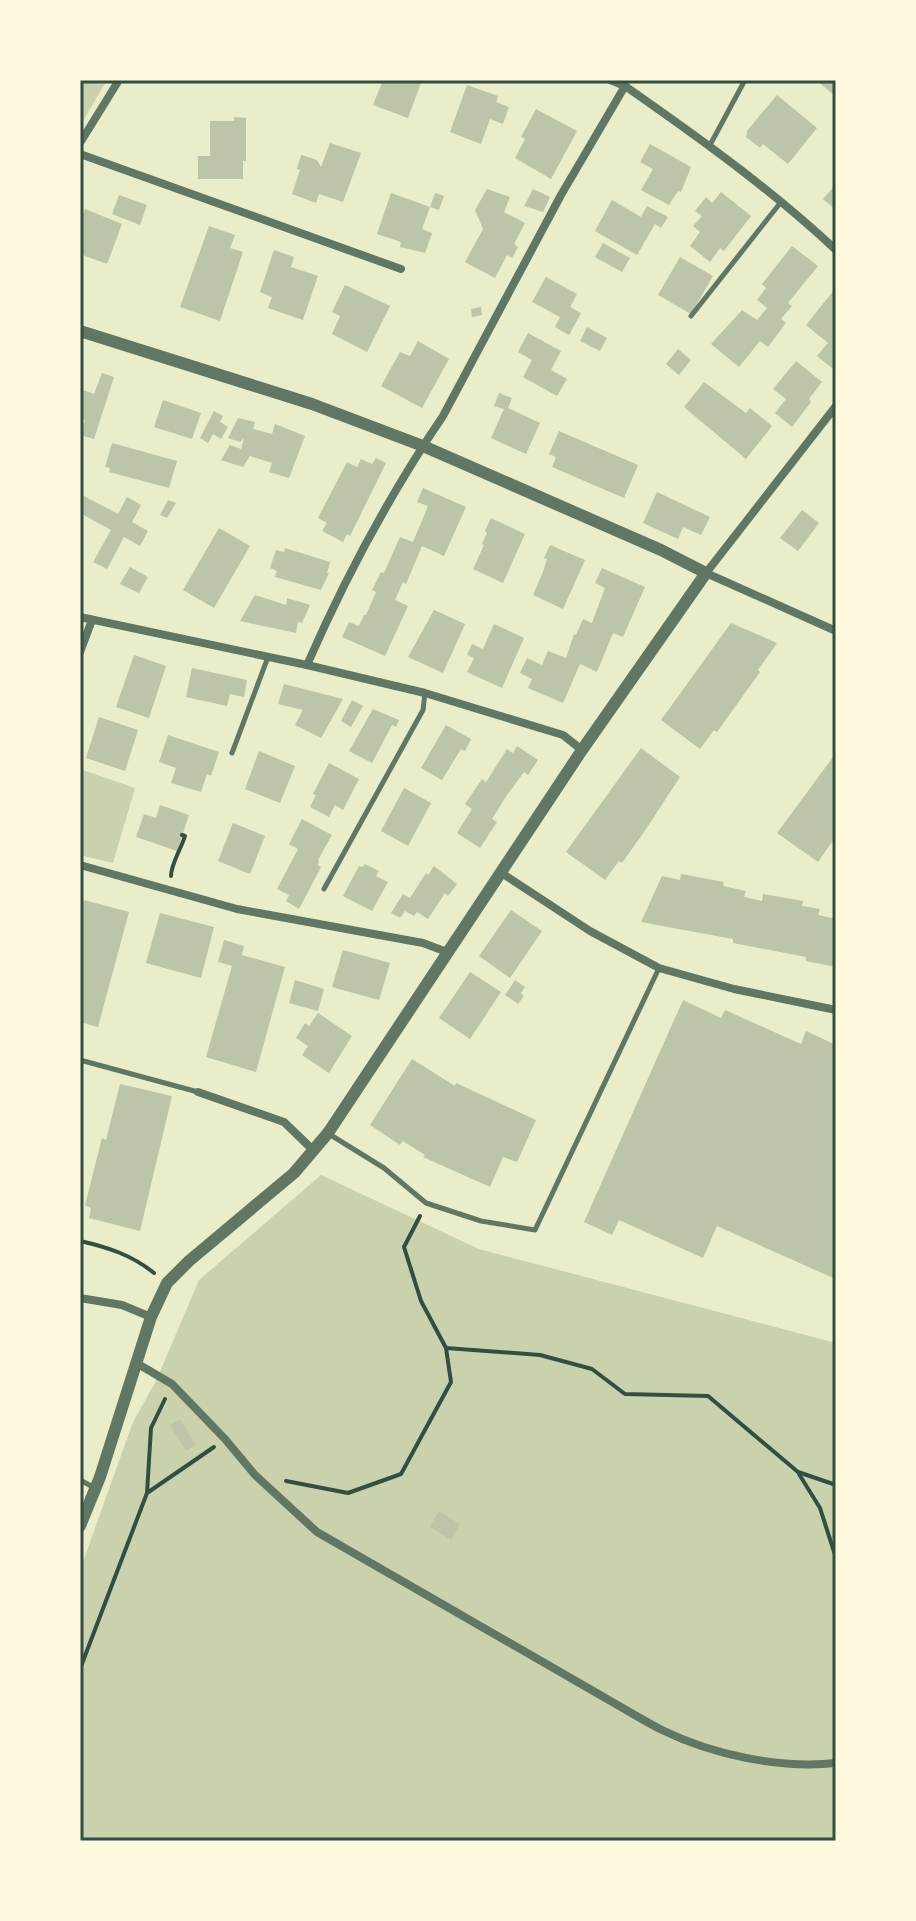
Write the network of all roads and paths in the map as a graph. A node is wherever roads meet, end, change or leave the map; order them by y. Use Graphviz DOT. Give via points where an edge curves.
graph roads {
  1 [pos="119,80"];
  2 [pos="610,80"];
  3 [pos="745,80"];
  4 [pos="625,86"];
  5 [pos="80,143"];
  6 [pos="710,145"];
  7 [pos="80,154"];
  8 [pos="782,201"];
  9 [pos="836,250"];
  10 [pos="401,269"];
  11 [pos="691,316"];
  12 [pos="80,331"];
  13 [pos="836,406"];
  14 [pos="423,446"];
  15 [pos="706,573"];
  16 [pos="80,617"];
  17 [pos="92,620"];
  18 [pos="836,631"];
  19 [pos="80,652"];
  20 [pos="268,656"];
  21 [pos="307,665"];
  22 [pos="425,693"];
  23 [pos="582,750"];
  24 [pos="232,753"];
  25 [pos="182,835"];
  26 [pos="80,865"];
  27 [pos="500,872"];
  28 [pos="324,889"];
  29 [pos="168,890"];
  30 [pos="447,952"];
  31 [pos="659,968"];
  32 [pos="836,1010"];
  33 [pos="80,1060"];
  34 [pos="198,1092"];
  35 [pos="328,1133"];
  36 [pos="313,1150"];
  37 [pos="426,1203"];
  38 [pos="80,1241"];
  39 [pos="167,1283"];
  40 [pos="80,1298"];
  41 [pos="151,1317"];
  42 [pos="446,1348"];
  43 [pos="138,1364"];
  44 [pos="172,1384"];
  45 [pos="225,1439"];
  46 [pos="798,1472"];
  47 [pos="80,1480"];
  48 [pos="286,1481"];
  49 [pos="836,1485"];
  50 [pos="95,1488"];
  51 [pos="147,1493"];
  52 [pos="80,1526"];
  53 [pos="836,1558"];
  54 [pos="80,1669"];
  55 [pos="836,1763"];
  1 -- 5 [label="street"];
  2 -- 4 [label="street"];
  3 -- 6 [label="lane"];
  4 -- 6 [label="street"];
  4 -- 14 [label="street"];
  6 -- 8 [label="street"];
  7 -- 10 [label="street"];
  8 -- 9 [label="street"];
  8 -- 11 [label="lane"];
  12 -- 14 [label="street" via="312,404"];
  13 -- 15 [label="street"];
  14 -- 15 [label="street"];
  14 -- 21 [label="street" via="337,596"];
  15 -- 18 [label="street"];
  15 -- 23 [label="street"];
  16 -- 17 [label="street"];
  17 -- 19 [label="street"];
  17 -- 20 [label="street"];
  20 -- 21 [label="street"];
  20 -- 24 [label="lane"];
  21 -- 22 [label="street"];
  22 -- 23 [label="street" via="563,735"];
  22 -- 28 [label="lane" via="423,710"];
  23 -- 27 [label="street"];
  25 -- 29 [label="path"];
  26 -- 29 [label="street"];
  27 -- 30 [label="street"];
  27 -- 31 [label="street"];
  29 -- 30 [label="street"];
  30 -- 35 [label="street"];
  31 -- 32 [label="street"];
  31 -- 37 [label="lane" via="535,1230 481,1221"];
  33 -- 34 [label="lane"];
  34 -- 36 [label="street" via="284,1122"];
  35 -- 36 [label="street"];
  35 -- 37 [label="lane" via="384,1168"];
  36 -- 39 [label="street" via="294,1173"];
  37 -- 42 [label="path" via="404,1247 421,1301"];
  38 -- 39 [label="path" via="140,1262"];
  39 -- 41 [label="street"];
  40 -- 41 [label="street" via="122,1305"];
  41 -- 43 [label="street"];
  42 -- 46 [label="path" via="540,1355 592,1369 625,1394 708,1396"];
  42 -- 48 [label="path" via="451,1382 401,1474 348,1493"];
  43 -- 44 [label="street"];
  43 -- 50 [label="street"];
  44 -- 45 [label="street"];
  44 -- 51 [label="path" via="151,1428"];
  45 -- 51 [label="path"];
  45 -- 55 [label="street" via="317,1532 663,1731 717,1751 768,1761"];
  46 -- 49 [label="path"];
  46 -- 53 [label="path" via="820,1508"];
  47 -- 50 [label="lane"];
  50 -- 52 [label="street"];
  51 -- 54 [label="path"];
}
